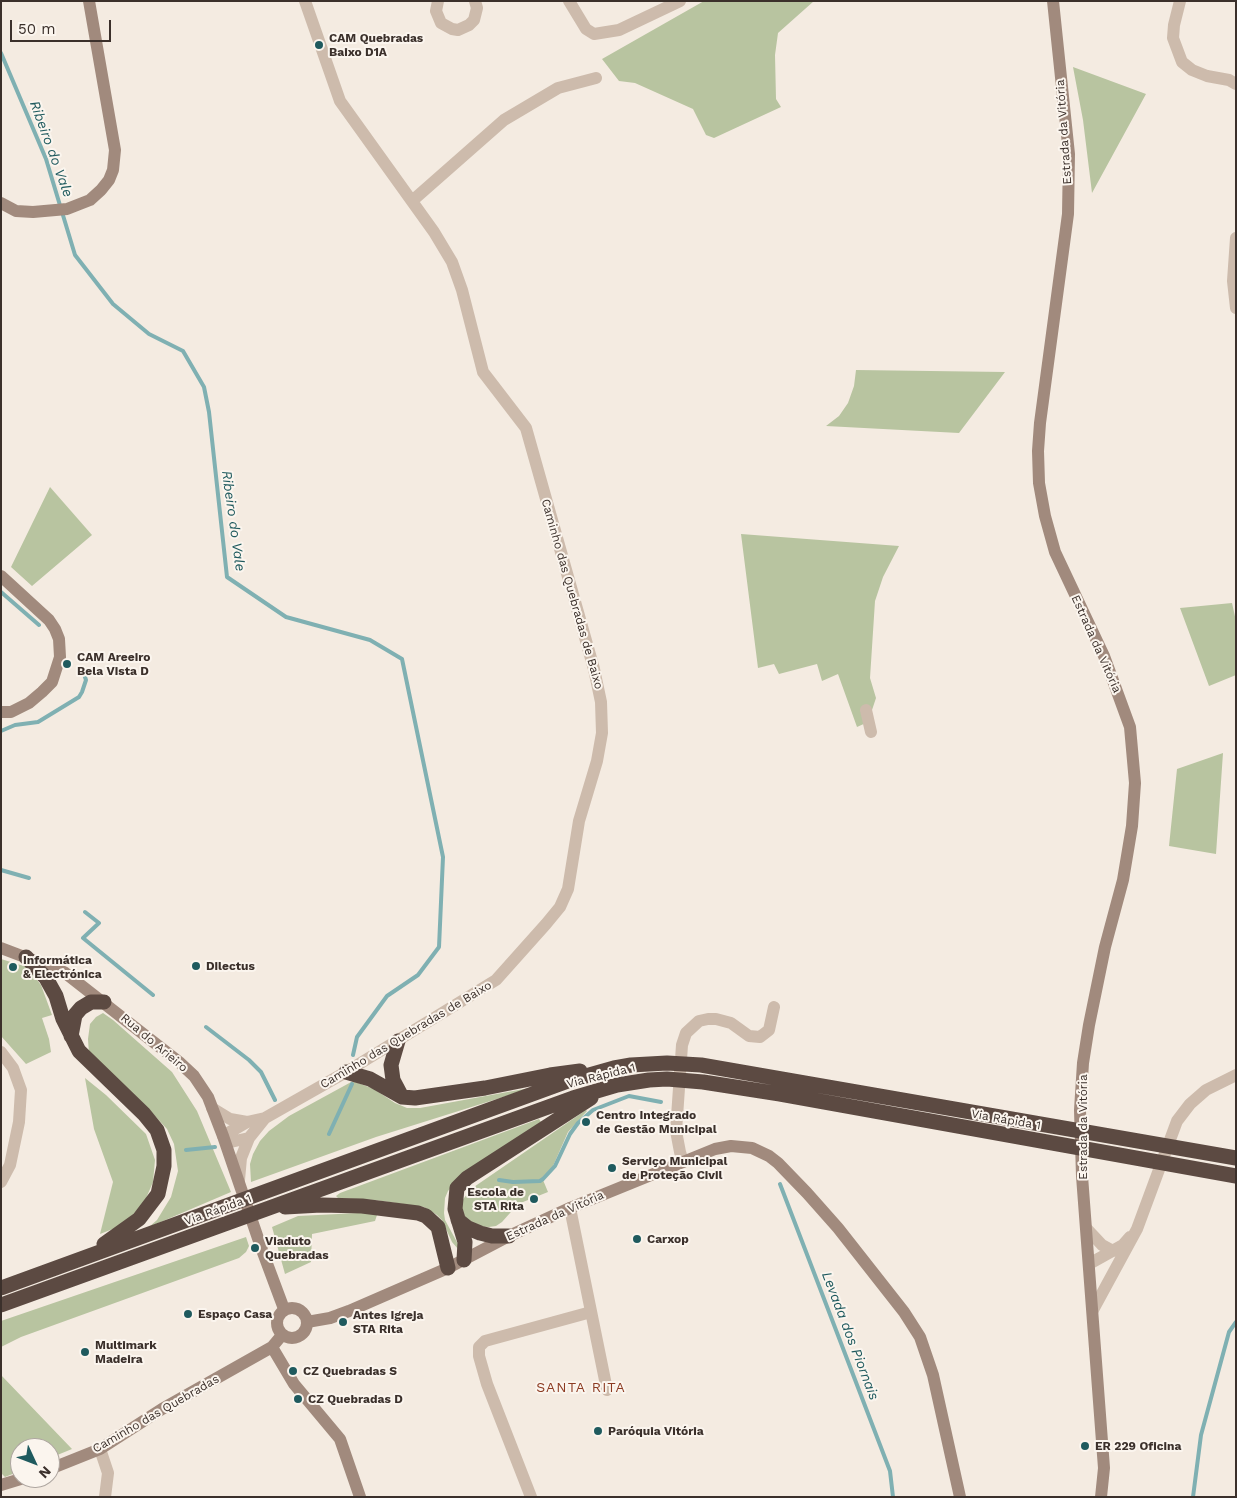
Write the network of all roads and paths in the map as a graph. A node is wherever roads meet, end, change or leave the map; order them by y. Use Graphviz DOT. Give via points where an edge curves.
graph roads {
  1 [pos="89,1"];
  2 [pos="304,1"];
  3 [pos="438,1"];
  4 [pos="475,1"];
  5 [pos="569,1"];
  6 [pos="680,1"];
  7 [pos="1053,1"];
  8 [pos="1180,1"];
  9 [pos="596,78"];
  10 [pos="1236,84"];
  11 [pos="1,202"];
  12 [pos="412,202"];
  13 [pos="1236,238"];
  14 [pos="1236,308"];
  15 [pos="1,576"];
  16 [pos="866,710"];
  17 [pos="1,712"];
  18 [pos="871,732"];
  19 [pos="1,948"];
  20 [pos="26,957"];
  21 [pos="104,1002"];
  22 [pos="774,1006"];
  23 [pos="71,1036"];
  24 [pos="398,1041"];
  25 [pos="1,1052"];
  26 [pos="614,1068"];
  27 [pos="346,1072"];
  28 [pos="1236,1075"];
  29 [pos="617,1085"];
  30 [pos="402,1097"];
  31 [pos="212,1108"];
  32 [pos="265,1118"];
  33 [pos="247,1122"];
  34 [pos="250,1138"];
  35 [pos="225,1140"];
  36 [pos="1234,1158"];
  37 [pos="683,1162"];
  38 [pos="1233,1176"];
  39 [pos="239,1180"];
  40 [pos="1,1182"];
  41 [pos="268,1208"];
  42 [pos="570,1208"];
  43 [pos="458,1220"];
  44 [pos="1087,1229"];
  45 [pos="1137,1229"];
  46 [pos="509,1236"];
  47 [pos="1113,1251"];
  48 [pos="80,1259"];
  49 [pos="464,1260"];
  50 [pos="1089,1264"];
  51 [pos="448,1268"];
  52 [pos="1,1288"];
  53 [pos="1,1305"];
  54 [pos="284,1309"];
  55 [pos="1093,1310"];
  56 [pos="592,1312"];
  57 [pos="307,1322"];
  58 [pos="282,1335"];
  59 [pos="272,1347"];
  60 [pos="607,1390"];
  61 [pos="100,1448"];
  62 [pos="60,1465"];
  63 [pos="104,1497"];
  64 [pos="360,1497"];
  65 [pos="531,1497"];
  66 [pos="960,1497"];
  67 [pos="1101,1497"];
  1 -- 11 [label="main road" via="115,150 109,180 90,200 67,208 16,211"];
  2 -- 12 [label="street, Caminho das Quebradas de Baixo" via="340,100"];
  3 -- 4 [label="street" via="436,11 441,23 458,30 474,20"];
  5 -- 6 [label="street" via="586,29 594,34 619,30"];
  7 -- 44 [label="main road, Estrada da Vitória" via="1069,154 1068,206 1040,423 1039,483 1055,552 1104,656 1130,727 1135,783 1123,880 1105,947 1083,1063 1080,1110"];
  8 -- 10 [label="street" via="1173,38 1182,62 1192,70"];
  9 -- 12 [label="street" via="558,88 504,120"];
  12 -- 24 [label="street, Caminho das Quebradas de Baixo" via="452,262 482,372 526,428 594,669 601,702 602,733 579,821 568,890 560,907 496,980"];
  13 -- 14 [label="street" via="1233,281"];
  15 -- 17 [label="main road" via="50,620 59,639 60,657 52,682 42,692 11,712"];
  16 -- 18 [label="street"];
  19 -- 20 [label="main road, Rua do Arieiro"];
  20 -- 21 [label="main road, Rua do Arieiro" via="64,972"];
  20 -- 23 [label="highway" via="46,978"];
  21 -- 23 [label="highway" via="91,1002 81,1008 75,1015"];
  21 -- 31 [label="main road, Rua do Arieiro" via="194,1076"];
  22 -- 37 [label="street" via="769,1030 760,1037 749,1036 724,1020 708,1019 698,1021 686,1033 682,1048 676,1135"];
  23 -- 48 [label="highway" via="79,1051 144,1114 156,1130 164,1150 158,1194 139,1218 120,1234"];
  24 -- 27 [label="street, Caminho das Quebradas de Baixo"];
  24 -- 30 [label="highway" via="391,1065 393,1080"];
  25 -- 40 [label="street" via="13,1068 21,1090 19,1122 10,1165"];
  26 -- 30 [label="highway" via="565,1072 416,1098"];
  26 -- 36 [label="highway, Via Rápida 1" via="684,1063"];
  26 -- 48 [label="highway, Via Rápida 1" via="568,1081"];
  27 -- 30 [label="highway" via="370,1079"];
  27 -- 32 [label="street, Caminho das Quebradas de Baixo"];
  28 -- 45 [label="street" via="1206,1090 1176,1121"];
  29 -- 38 [label="highway, Via Rápida 1" via="649,1080 685,1080 780,1094"];
  29 -- 41 [label="highway, Via Rápida 1" via="528,1113"];
  29 -- 43 [label="highway" via="467,1178 457,1188 455,1208"];
  31 -- 33 [label="street, Caminho das Quebradas de Baixo" via="230,1119"];
  31 -- 35 [label="main road, Rua do Arieiro"];
  32 -- 33 [label="street, Caminho das Quebradas de Baixo"];
  32 -- 34 [label="street, Caminho das Quebradas de Baixo"];
  33 -- 35 [label="street, Caminho das Quebradas de Baixo"];
  34 -- 35 [label="street"];
  34 -- 39 [label="street, Caminho das Quebradas de Baixo" via="241,1158"];
  35 -- 39 [label="main road, Rua do Arieiro"];
  37 -- 42 [label="main road, Estrada da Vitória"];
  37 -- 66 [label="main road, Estrada da Vitória" via="715,1148 752,1148 778,1164 838,1228 920,1337 933,1375"];
  39 -- 54 [label="main road, Rua do Arieiro"];
  41 -- 51 [label="highway" via="362,1206 418,1213 438,1227"];
  41 -- 53 [label="highway, Via Rápida 1"];
  42 -- 46 [label="main road, Estrada da Vitória"];
  42 -- 56 [label="street"];
  43 -- 46 [label="highway" via="480,1233"];
  43 -- 49 [label="highway" via="465,1242"];
  44 -- 47 [label="street" via="1102,1245"];
  44 -- 50 [label="main road, Estrada da Vitória"];
  45 -- 47 [label="street" via="1123,1246"];
  45 -- 55 [label="street"];
  46 -- 49 [label="main road, Estrada da Vitória"];
  47 -- 50 [label="street"];
  48 -- 52 [label="highway, Via Rápida 1"];
  49 -- 51 [label="main road, Estrada da Vitória"];
  50 -- 55 [label="main road, Estrada da Vitória"];
  51 -- 57 [label="main road, Estrada da Vitória" via="330,1318"];
  54 -- 57 [label="main road" via="299,1309"];
  54 -- 58 [label="main road" via="276,1321"];
  55 -- 67 [label="main road, Estrada da Vitória" via="1104,1468"];
  56 -- 60 [label="street"];
  56 -- 65 [label="street" via="485,1341 479,1347 487,1384"];
  57 -- 58 [label="main road" via="304,1331 296,1337"];
  58 -- 59 [label="main road, Caminho das Quebradas"];
  59 -- 61 [label="main road, Caminho das Quebradas"];
  59 -- 64 [label="main road" via="294,1384 340,1439"];
  61 -- 62 [label="main road, Caminho das Quebradas"];
  61 -- 63 [label="street" via="108,1473"];
}
